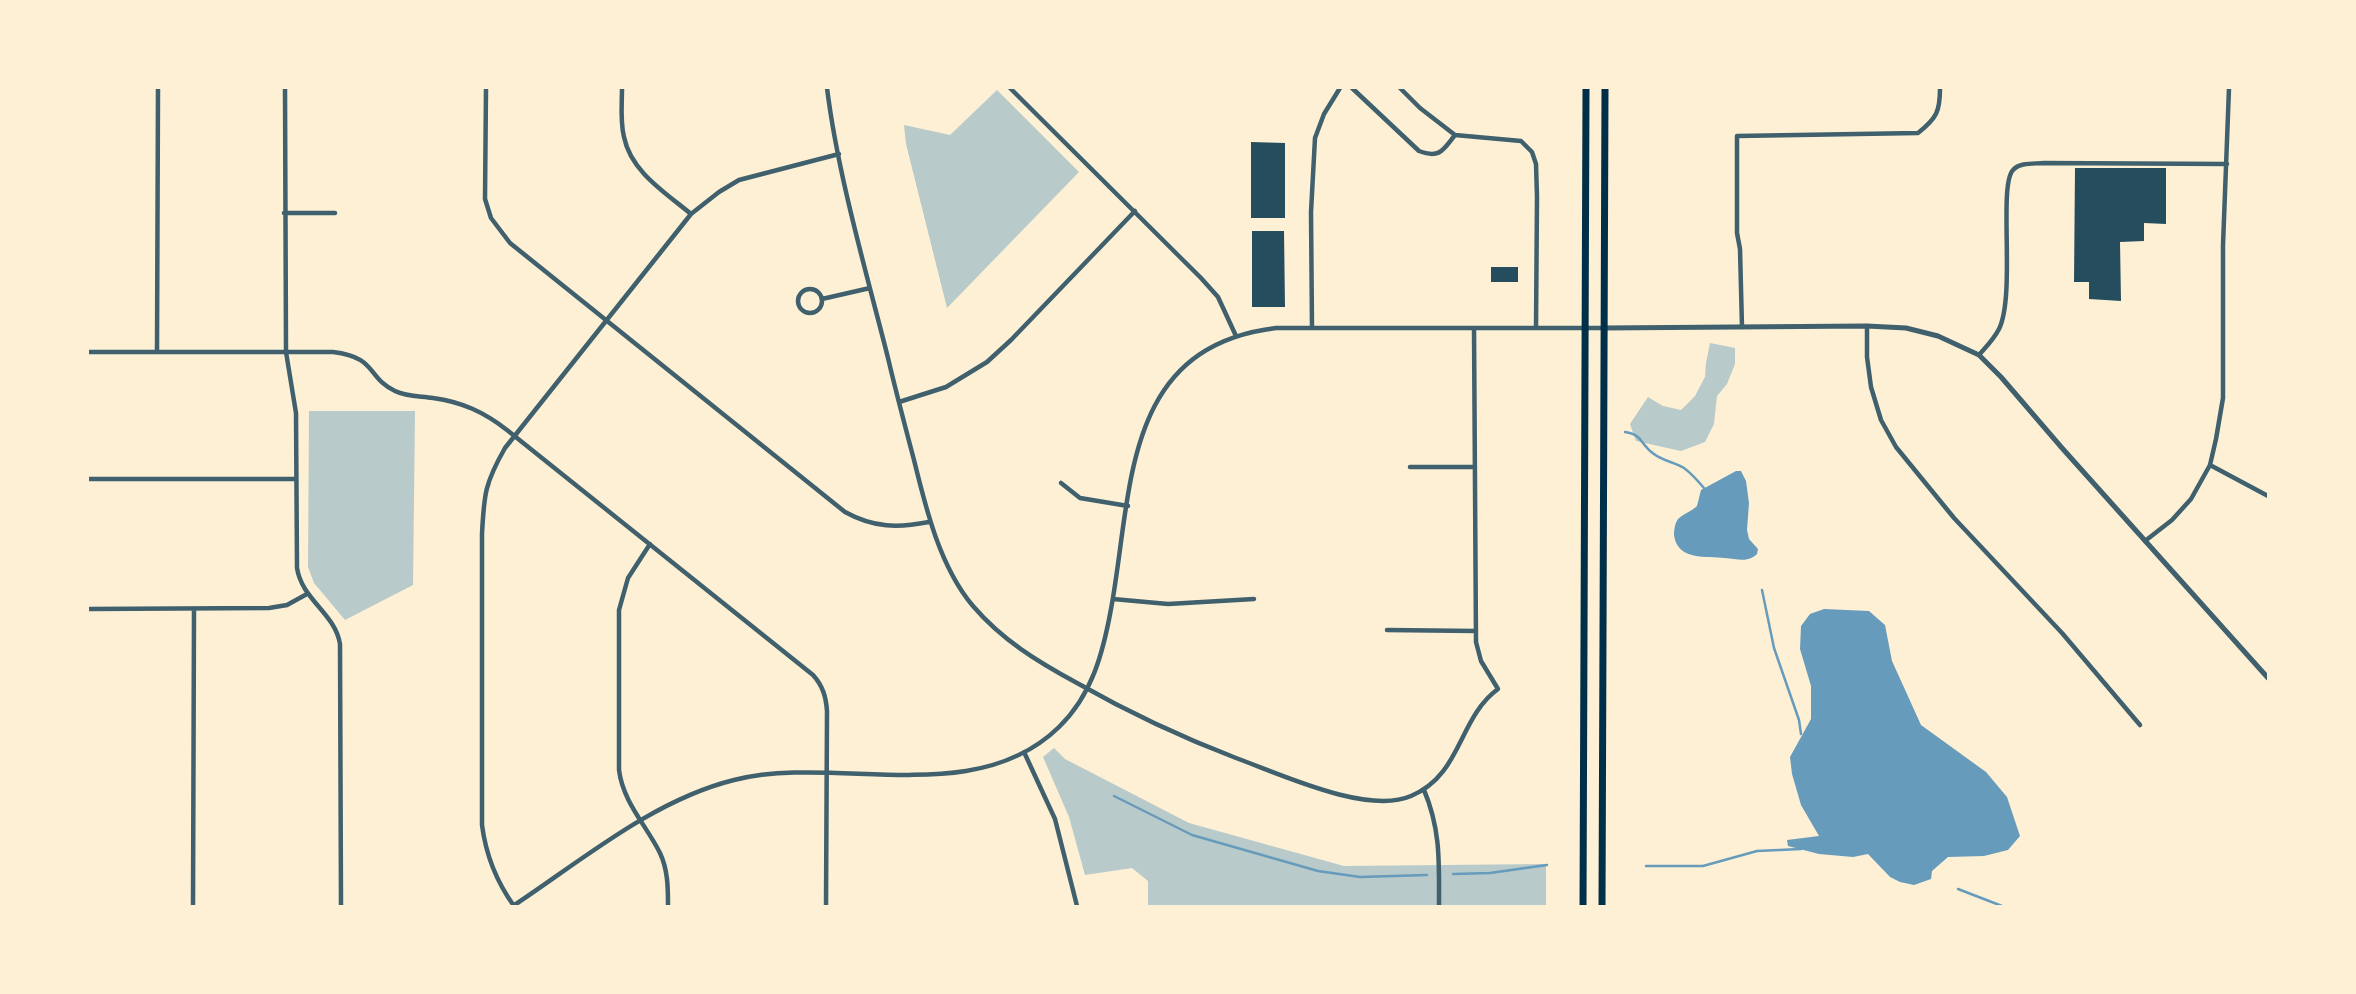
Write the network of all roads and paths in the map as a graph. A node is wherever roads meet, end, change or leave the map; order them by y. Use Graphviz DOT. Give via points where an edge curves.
graph roads {
  1 [pos="158,88"];
  2 [pos="285,88"];
  3 [pos="486,88"];
  4 [pos="622,88"];
  5 [pos="827,88"];
  6 [pos="1010,88"];
  7 [pos="1340,88"];
  8 [pos="1352,88"];
  9 [pos="1399,88"];
  10 [pos="1586,88"];
  11 [pos="1605,88"];
  12 [pos="1940,88"];
  13 [pos="2229,88"];
  14 [pos="1455,135"];
  15 [pos="839,154"];
  16 [pos="2227,164"];
  17 [pos="1135,211"];
  18 [pos="284,213"];
  19 [pos="335,213"];
  20 [pos="691,214"];
  21 [pos="870,288"];
  22 [pos="822,299"];
  23 [pos="606,320"];
  24 [pos="1867,326"];
  25 [pos="1312,328"];
  26 [pos="1474,328"];
  27 [pos="1536,328"];
  28 [pos="1586,328"];
  29 [pos="1604,328"];
  30 [pos="1742,328"];
  31 [pos="1236,336"];
  32 [pos="157,351"];
  33 [pos="88,352"];
  34 [pos="286,352"];
  35 [pos="1979,355"];
  36 [pos="899,402"];
  37 [pos="515,436"];
  38 [pos="2210,465"];
  39 [pos="1410,467"];
  40 [pos="1475,467"];
  41 [pos="88,479"];
  42 [pos="296,479"];
  43 [pos="1061,483"];
  44 [pos="2269,496"];
  45 [pos="1128,506"];
  46 [pos="929,522"];
  47 [pos="2145,541"];
  48 [pos="650,544"];
  49 [pos="307,594"];
  50 [pos="1113,599"];
  51 [pos="1254,599"];
  52 [pos="88,609"];
  53 [pos="194,609"];
  54 [pos="1387,631"];
  55 [pos="1476,631"];
  56 [pos="2269,678"];
  57 [pos="1088,690"];
  58 [pos="2140,725"];
  59 [pos="1024,752"];
  60 [pos="827,774"];
  61 [pos="1424,790"];
  62 [pos="640,820"];
  63 [pos="193,906"];
  64 [pos="341,906"];
  65 [pos="514,906"];
  66 [pos="668,906"];
  67 [pos="826,906"];
  68 [pos="1077,906"];
  69 [pos="1438,906"];
  70 [pos="1583,906"];
  71 [pos="1602,906"];
  1 -- 32 [label="street"];
  2 -- 18 [label="street"];
  3 -- 23 [label="street" via="485,189 491,218 518,250"];
  4 -- 20 [label="street" via="622,127 632,160"];
  5 -- 15 [label="street"];
  6 -- 17 [label="street"];
  7 -- 25 [label="street" via="1315,138"];
  8 -- 14 [label="street" via="1419,151 1442,152"];
  9 -- 14 [label="street"];
  10 -- 28 [label="main road"];
  11 -- 29 [label="main road"];
  12 -- 30 [label="street" via="1936,117 1918,133 1737,136"];
  13 -- 16 [label="street"];
  14 -- 27 [label="street" via="1521,141 1532,152 1537,198"];
  15 -- 20 [label="street" via="739,180"];
  15 -- 21 [label="street"];
  16 -- 35 [label="street" via="2044,163 2014,168 2007,194 2007,296 1999,329"];
  16 -- 38 [label="street" via="2223,398"];
  17 -- 31 [label="street" via="1217,297"];
  17 -- 36 [label="street" via="987,362 946,387"];
  18 -- 19 [label="street"];
  18 -- 34 [label="street"];
  20 -- 23 [label="street"];
  21 -- 22 [label="street"];
  21 -- 36 [label="street"];
  22 -- 22 [label="street" via="819,292 808,289 799,296 798,304 811,313 821,307"];
  23 -- 37 [label="street"];
  23 -- 46 [label="street" via="845,512 886,527"];
  24 -- 30 [label="street"];
  24 -- 35 [label="street" via="1938,336"];
  24 -- 58 [label="street" via="1871,387 1881,421 1896,447"];
  25 -- 26 [label="street"];
  25 -- 31 [label="street" via="1276,328"];
  26 -- 27 [label="street"];
  26 -- 40 [label="street"];
  27 -- 28 [label="street"];
  28 -- 29 [label="street"];
  28 -- 70 [label="main road"];
  29 -- 30 [label="street"];
  29 -- 71 [label="main road"];
  31 -- 45 [label="street" via="1195,358 1154,404 1140,439"];
  32 -- 33 [label="street"];
  32 -- 34 [label="street"];
  34 -- 37 [label="street" via="355,356 394,391 469,406"];
  34 -- 42 [label="street" via="296,413"];
  35 -- 47 [label="street"];
  36 -- 46 [label="street"];
  37 -- 48 [label="street"];
  37 -- 65 [label="street" via="489,475 482,548 482,825 489,861"];
  38 -- 44 [label="street"];
  38 -- 47 [label="street" via="2191,499"];
  39 -- 40 [label="street"];
  40 -- 55 [label="street"];
  41 -- 42 [label="street"];
  42 -- 49 [label="street" via="297,568"];
  43 -- 45 [label="street" via="1080,498"];
  45 -- 50 [label="street"];
  46 -- 57 [label="street" via="971,604 1027,655"];
  47 -- 56 [label="street"];
  48 -- 60 [label="street" via="817,679 827,704"];
  48 -- 62 [label="street" via="625,584 619,620 619,770 625,794"];
  49 -- 53 [label="street" via="275,608"];
  49 -- 64 [label="street" via="335,626 341,650"];
  50 -- 51 [label="street" via="1168,604"];
  50 -- 57 [label="street"];
  52 -- 53 [label="street"];
  53 -- 63 [label="street"];
  54 -- 55 [label="street"];
  55 -- 61 [label="street" via="1479,655 1498,689 1478,709 1445,771"];
  57 -- 59 [label="street" via="1060,726"];
  57 -- 61 [label="street" via="1203,746 1345,795 1389,802"];
  59 -- 60 [label="street" via="987,766 944,774"];
  59 -- 68 [label="street" via="1055,819"];
  60 -- 62 [label="street" via="735,779 691,793"];
  60 -- 67 [label="street"];
  61 -- 69 [label="street" via="1438,834"];
  62 -- 65 [label="street"];
  62 -- 66 [label="street" via="662,859"];
}
